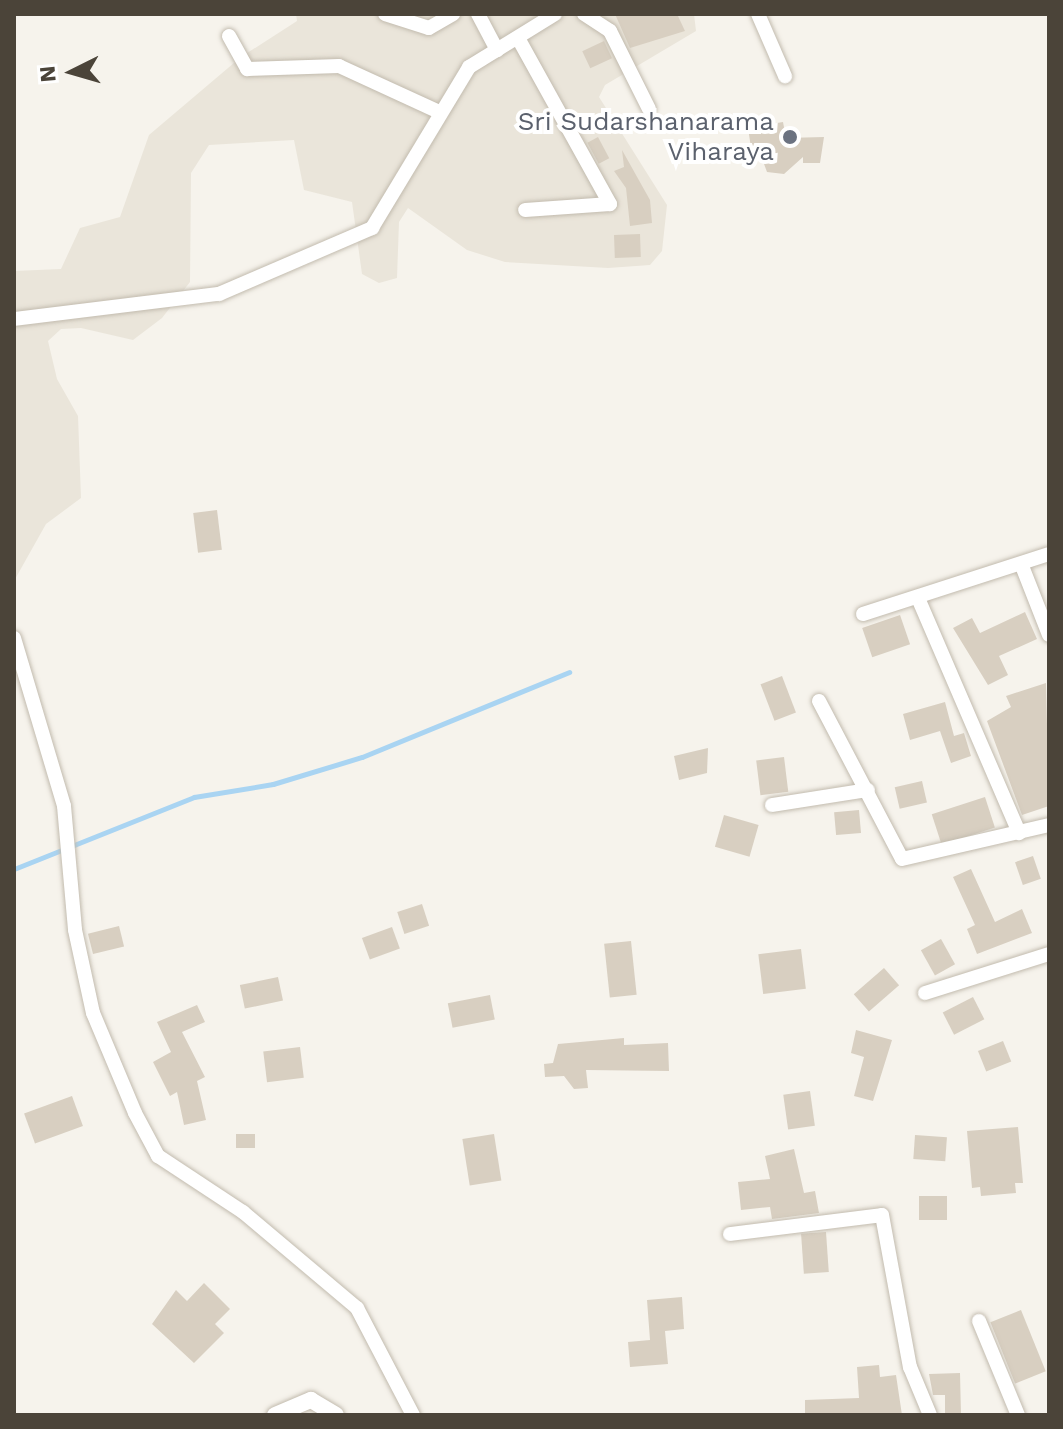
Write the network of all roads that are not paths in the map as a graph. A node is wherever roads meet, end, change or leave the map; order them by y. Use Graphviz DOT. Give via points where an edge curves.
graph roads {
  1 [pos="385,14"];
  2 [pos="453,14"];
  3 [pos="478,14"];
  4 [pos="555,14"];
  5 [pos="584,14"];
  6 [pos="758,14"];
  7 [pos="229,36"];
  8 [pos="518,38"];
  9 [pos="497,50"];
  10 [pos="785,76"];
  11 [pos="649,109"];
  12 [pos="439,112"];
  13 [pos="525,210"];
  14 [pos="14,319"];
  15 [pos="1049,554"];
  16 [pos="1022,566"];
  17 [pos="918,598"];
  18 [pos="863,614"];
  19 [pos="1049,635"];
  20 [pos="14,638"];
  21 [pos="819,701"];
  22 [pos="868,790"];
  23 [pos="772,805"];
  24 [pos="1049,825"];
  25 [pos="1019,833"];
  26 [pos="1049,954"];
  27 [pos="925,993"];
  28 [pos="730,1234"];
  29 [pos="979,1321"];
  30 [pos="275,1415"];
  31 [pos="336,1415"];
  32 [pos="413,1415"];
  33 [pos="930,1415"];
  34 [pos="1018,1415"];
  1 -- 2 [label="street" via="429,28"];
  3 -- 9 [label="street"];
  4 -- 8 [label="street"];
  5 -- 11 [label="street" via="610,31"];
  6 -- 10 [label="street"];
  7 -- 12 [label="street" via="247,69 339,66"];
  8 -- 9 [label="street"];
  8 -- 13 [label="street" via="610,204"];
  9 -- 12 [label="street" via="469,67"];
  12 -- 14 [label="street" via="372,228 219,294"];
  15 -- 16 [label="street"];
  16 -- 17 [label="street"];
  16 -- 19 [label="street"];
  17 -- 18 [label="street"];
  17 -- 25 [label="street"];
  20 -- 32 [label="street" via="64,806 75,930 93,1013 135,1113 158,1156 243,1212 357,1308"];
  21 -- 22 [label="street"];
  22 -- 23 [label="street"];
  22 -- 25 [label="street" via="891,844 910,862"];
  24 -- 25 [label="street"];
  26 -- 27 [label="street"];
  28 -- 33 [label="street" via="882,1215 910,1367"];
  29 -- 34 [label="street"];
  30 -- 31 [label="street" via="311,1400"];
}
